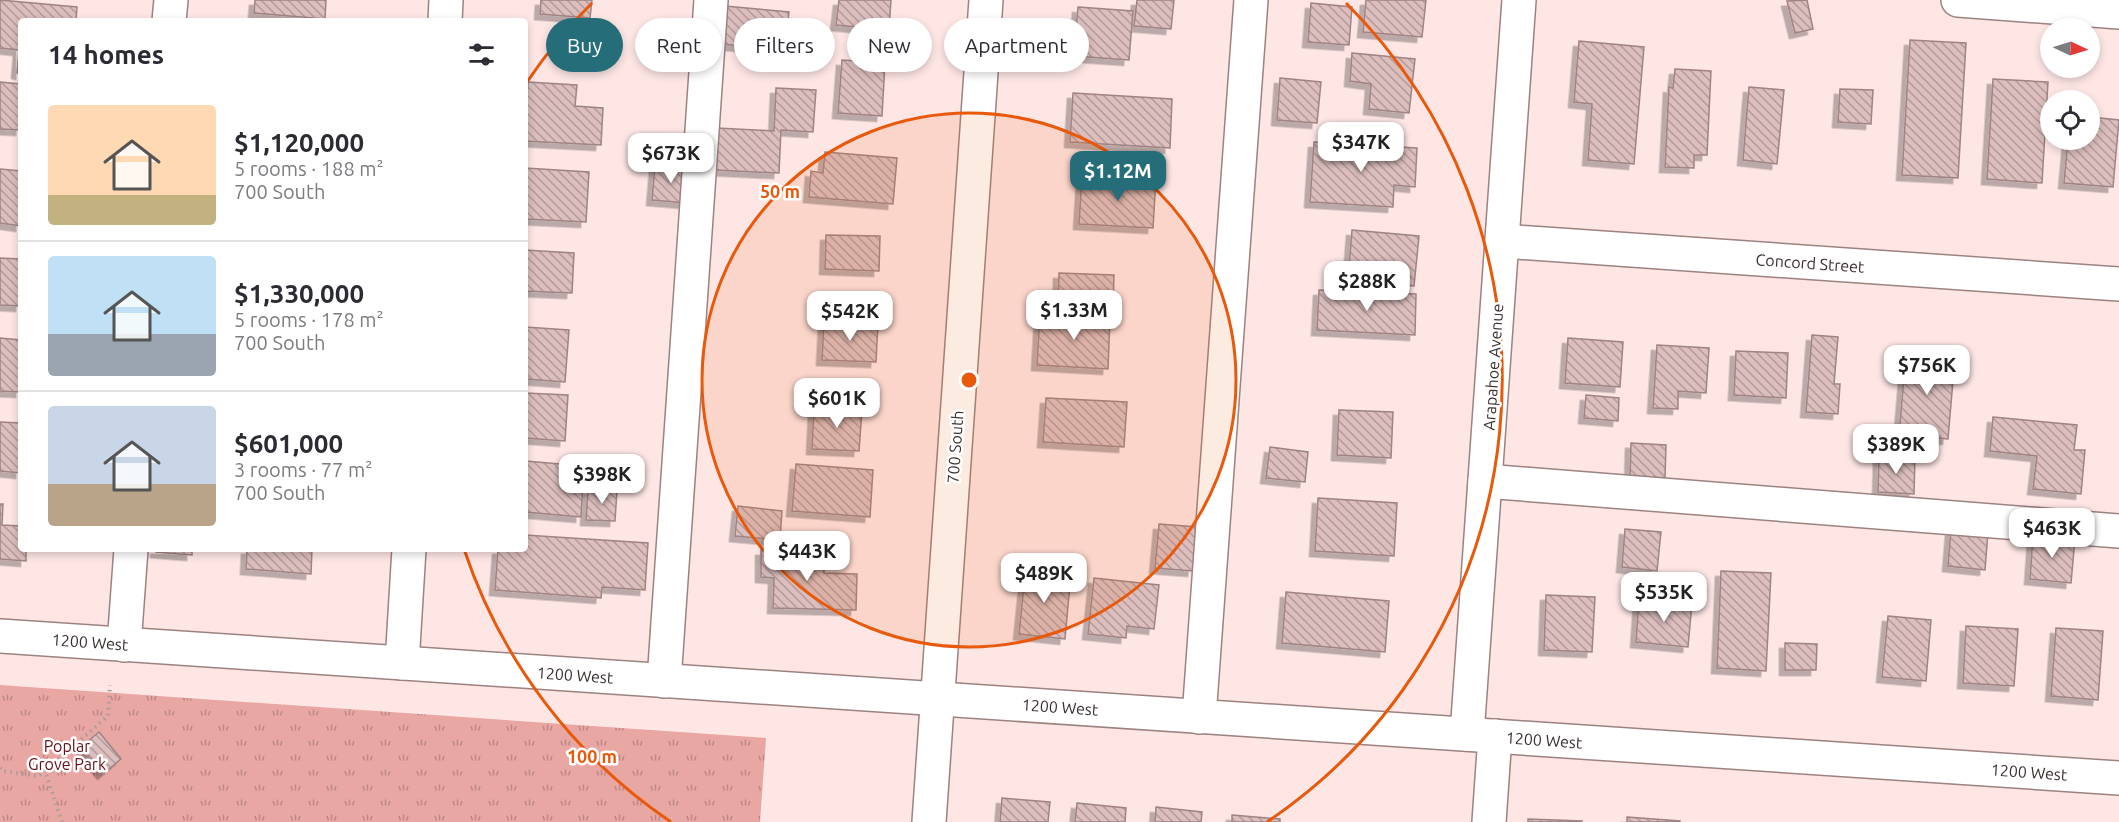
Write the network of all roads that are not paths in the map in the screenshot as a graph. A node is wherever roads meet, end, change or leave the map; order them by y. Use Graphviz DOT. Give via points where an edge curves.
graph roads {
  1 [pos="171,0"];
  2 [pos="446,0"];
  3 [pos="711,0"];
  4 [pos="986,0"];
  5 [pos="1251,0"];
  6 [pos="1519,0"];
  7 [pos="1959,0"];
  8 [pos="2119,12"];
  9 [pos="169,18"];
  10 [pos="445,18"];
  11 [pos="1502,241"];
  12 [pos="2119,284"];
  13 [pos="1485,481"];
  14 [pos="2119,531"];
  15 [pos="131,552"];
  16 [pos="410,552"];
  17 [pos="0,636"];
  18 [pos="124,645"];
  19 [pos="402,663"];
  20 [pos="664,681"];
  21 [pos="938,699"];
  22 [pos="1199,717"];
  23 [pos="1481,735"];
  24 [pos="2119,778"];
  25 [pos="929,822"];
  26 [pos="1489,822"];
  1 -- 9 [label="street"];
  2 -- 10 [label="street"];
  3 -- 20 [label="street"];
  4 -- 21 [label="street, 700 South"];
  5 -- 22 [label="street"];
  6 -- 11 [label="street, Arapahoe Avenue"];
  7 -- 8 [label="street"];
  11 -- 12 [label="street, Concord Street"];
  11 -- 13 [label="street, Arapahoe Avenue"];
  13 -- 14 [label="street"];
  13 -- 23 [label="street, Arapahoe Avenue"];
  15 -- 18 [label="street"];
  16 -- 19 [label="street"];
  17 -- 18 [label="street, 1200 West"];
  18 -- 19 [label="street, 1200 West"];
  19 -- 20 [label="street, 1200 West"];
  20 -- 21 [label="street, 1200 West"];
  21 -- 22 [label="street, 1200 West"];
  21 -- 25 [label="street, 700 South"];
  22 -- 23 [label="street, 1200 West"];
  23 -- 24 [label="street, 1200 West"];
  23 -- 26 [label="street, Arapahoe Avenue"];
}
